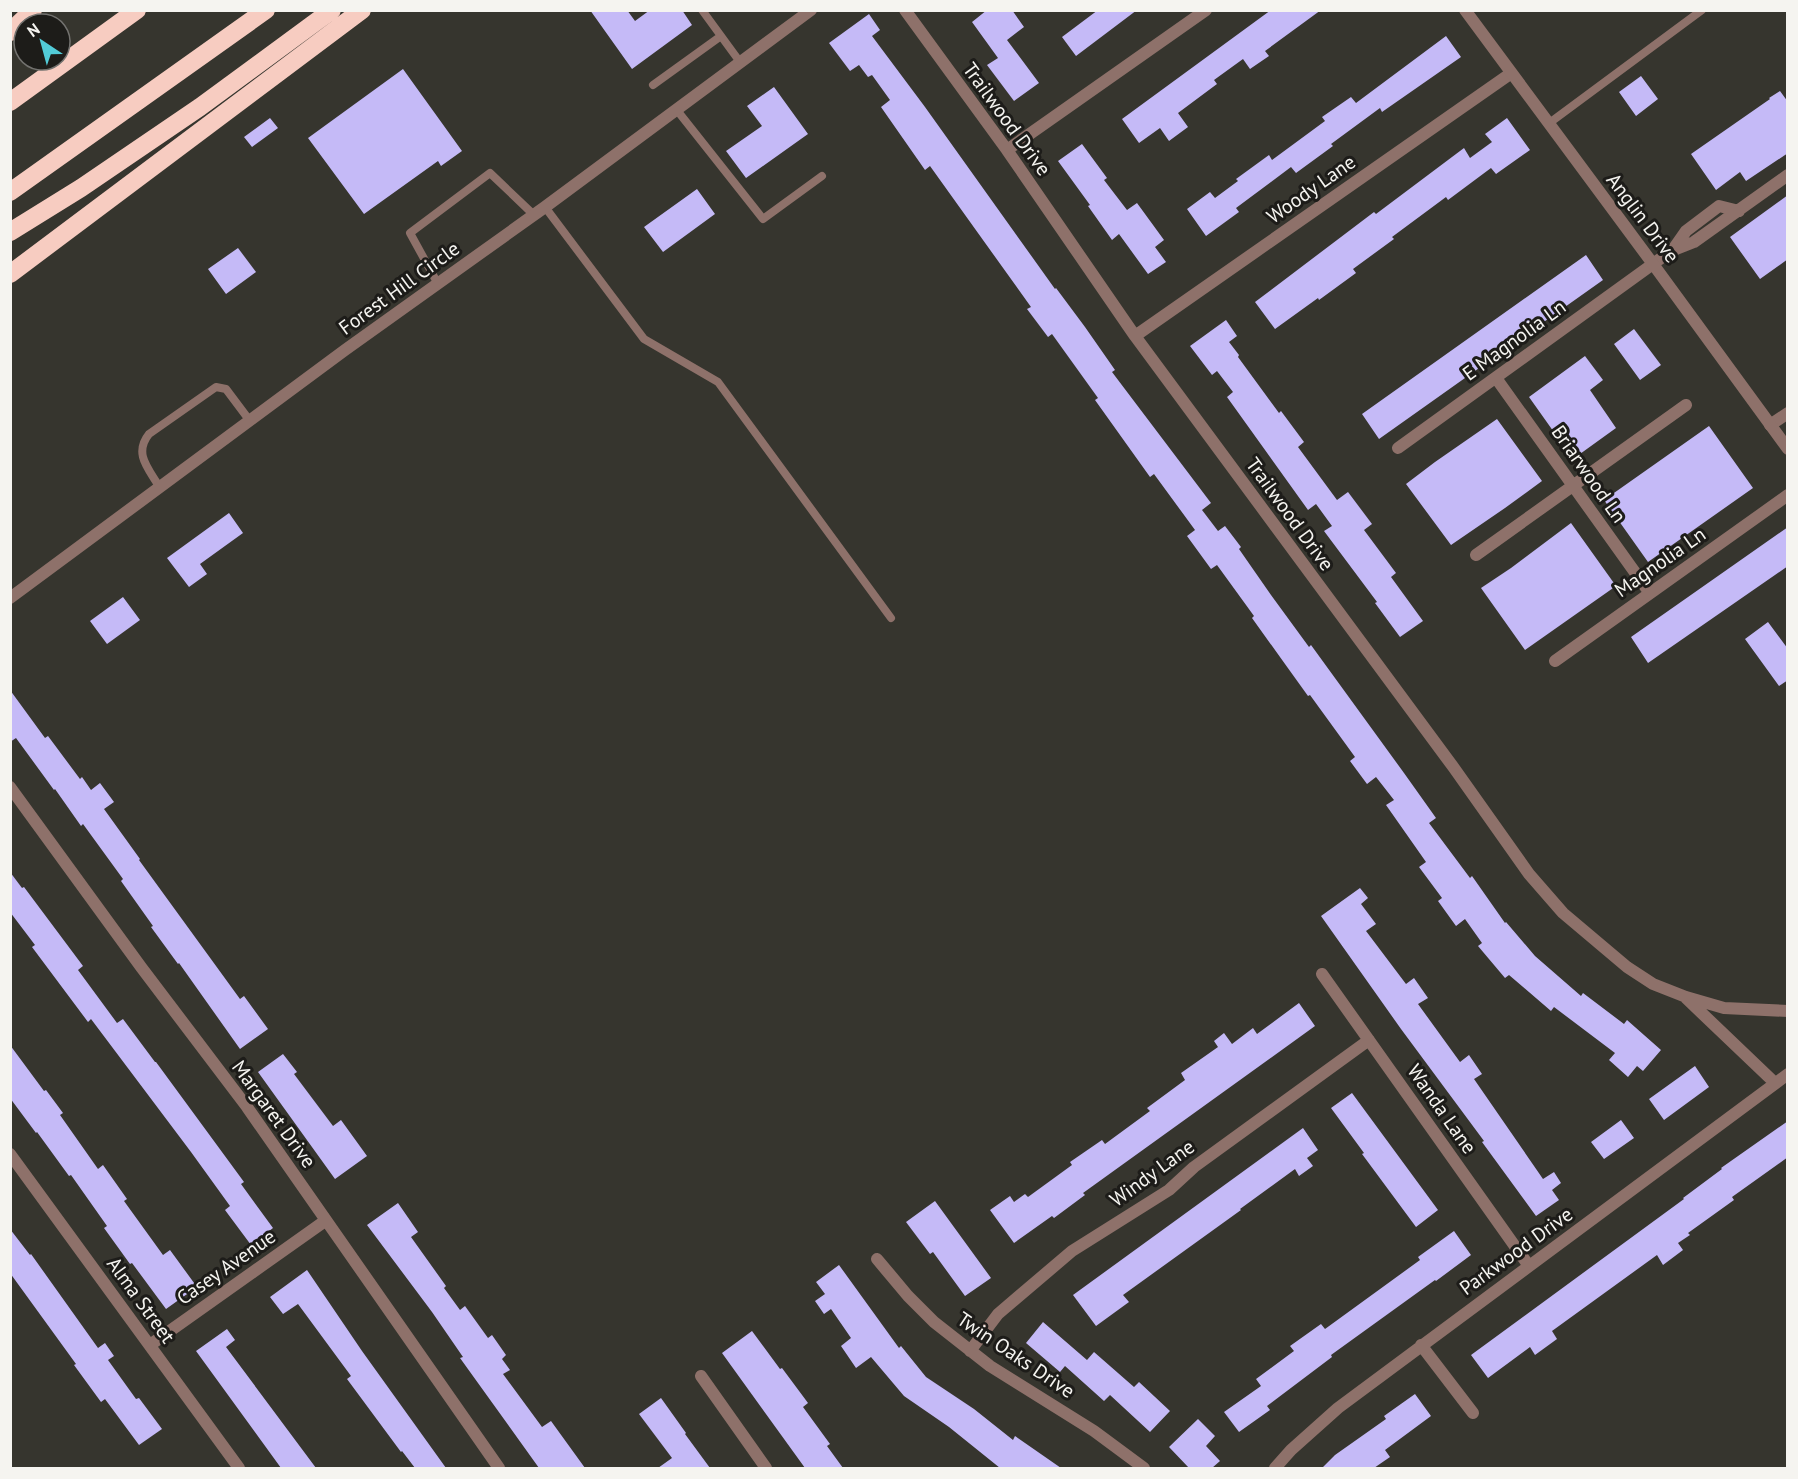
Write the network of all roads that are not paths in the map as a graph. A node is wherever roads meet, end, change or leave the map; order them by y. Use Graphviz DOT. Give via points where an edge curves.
graph roads {
  1 [pos="33,10"];
  2 [pos="137,10"];
  3 [pos="266,10"];
  4 [pos="332,10"];
  5 [pos="362,10"];
  6 [pos="702,10"];
  7 [pos="811,10"];
  8 [pos="905,10"];
  9 [pos="1206,10"];
  10 [pos="1465,10"];
  11 [pos="1702,10"];
  12 [pos="10,32"];
  13 [pos="721,36"];
  14 [pos="740,62"];
  15 [pos="1510,74"];
  16 [pos="653,84"];
  17 [pos="10,102"];
  18 [pos="676,109"];
  19 [pos="1548,124"];
  20 [pos="1007,150"];
  21 [pos="1788,175"];
  22 [pos="822,176"];
  23 [pos="10,192"];
  24 [pos="545,207"];
  25 [pos="534,215"];
  26 [pos="10,232"];
  27 [pos="1653,264"];
  28 [pos="10,274"];
  29 [pos="438,284"];
  30 [pos="1135,336"];
  31 [pos="1496,378"];
  32 [pos="1686,405"];
  33 [pos="1788,413"];
  34 [pos="250,421"];
  35 [pos="1770,426"];
  36 [pos="1398,448"];
  37 [pos="1788,449"];
  38 [pos="1573,485"];
  39 [pos="160,488"];
  40 [pos="1788,495"];
  41 [pos="1476,555"];
  42 [pos="1649,592"];
  43 [pos="10,598"];
  44 [pos="891,618"];
  45 [pos="1555,661"];
  46 [pos="10,787"];
  47 [pos="1322,974"];
  48 [pos="1686,998"];
  49 [pos="1788,1011"];
  50 [pos="1369,1040"];
  51 [pos="1788,1074"];
  52 [pos="1775,1083"];
  53 [pos="10,1154"];
  54 [pos="325,1221"];
  55 [pos="877,1259"];
  56 [pos="1529,1266"];
  57 [pos="150,1345"];
  58 [pos="1421,1345"];
  59 [pos="970,1351"];
  60 [pos="701,1376"];
  61 [pos="1473,1413"];
  62 [pos="239,1468"];
  63 [pos="499,1468"];
  64 [pos="766,1468"];
  65 [pos="1144,1468"];
  66 [pos="1275,1468"];
  1 -- 12 [label="highway"];
  2 -- 17 [label="highway"];
  3 -- 23 [label="highway"];
  4 -- 26 [label="highway" via="200,107"];
  5 -- 28 [label="highway"];
  6 -- 13 [label="lane"];
  7 -- 14 [label="street, Forest Hill Circle"];
  8 -- 20 [label="street, Trailwood Drive"];
  9 -- 20 [label="street"];
  10 -- 15 [label="street, Anglin Drive"];
  11 -- 19 [label="lane"];
  13 -- 14 [label="lane"];
  13 -- 16 [label="lane"];
  14 -- 18 [label="street, Forest Hill Circle"];
  15 -- 19 [label="street, Anglin Drive"];
  15 -- 30 [label="street, Woody Lane"];
  18 -- 22 [label="lane" via="763,219"];
  18 -- 24 [label="street, Forest Hill Circle"];
  19 -- 27 [label="street, Anglin Drive"];
  20 -- 30 [label="street, Trailwood Drive"];
  21 -- 27 [label="street, E Magnolia Ln" via="1694,242"];
  24 -- 25 [label="street, Forest Hill Circle"];
  24 -- 44 [label="lane" via="644,339 718,382"];
  25 -- 29 [label="street, Forest Hill Circle"];
  25 -- 29 [label="lane" via="490,173 410,233"];
  27 -- 31 [label="street, E Magnolia Ln"];
  27 -- 35 [label="street, Anglin Drive"];
  29 -- 34 [label="street, Forest Hill Circle"];
  30 -- 48 [label="street, Trailwood Drive" via="1529,874 1563,913 1628,967 1653,984"];
  31 -- 36 [label="street, E Magnolia Ln"];
  31 -- 38 [label="street, Briarwood Ln"];
  32 -- 38 [label="street"];
  33 -- 35 [label="street"];
  34 -- 39 [label="street, Forest Hill Circle"];
  34 -- 39 [label="lane" via="226,389 216,387 149,434 142,444 142,457"];
  35 -- 37 [label="street, Anglin Drive"];
  38 -- 41 [label="street"];
  38 -- 42 [label="street, Briarwood Ln"];
  39 -- 43 [label="street, Forest Hill Circle"];
  40 -- 42 [label="street, Magnolia Ln"];
  42 -- 45 [label="street, Magnolia Ln"];
  46 -- 54 [label="street, Margaret Drive" via="247,1107"];
  47 -- 50 [label="street, Wanda Lane"];
  48 -- 49 [label="street, Trailwood Drive" via="1724,1008"];
  48 -- 52 [label="street, Trailwood Drive"];
  50 -- 56 [label="street, Wanda Lane"];
  50 -- 59 [label="street, Windy Lane" via="1194,1167 1169,1190 1072,1251 998,1314"];
  51 -- 52 [label="street, Parkwood Drive"];
  52 -- 56 [label="street, Parkwood Drive"];
  53 -- 57 [label="street, Alma Street"];
  54 -- 57 [label="street, Casey Avenue"];
  54 -- 63 [label="street, Margaret Drive"];
  55 -- 59 [label="street, Twin Oaks Drive" via="934,1322"];
  56 -- 58 [label="street, Parkwood Drive"];
  57 -- 62 [label="street, Alma Street"];
  58 -- 61 [label="street"];
  58 -- 66 [label="street, Parkwood Drive" via="1338,1408"];
  59 -- 65 [label="street, Twin Oaks Drive"];
  60 -- 64 [label="street"];
}
